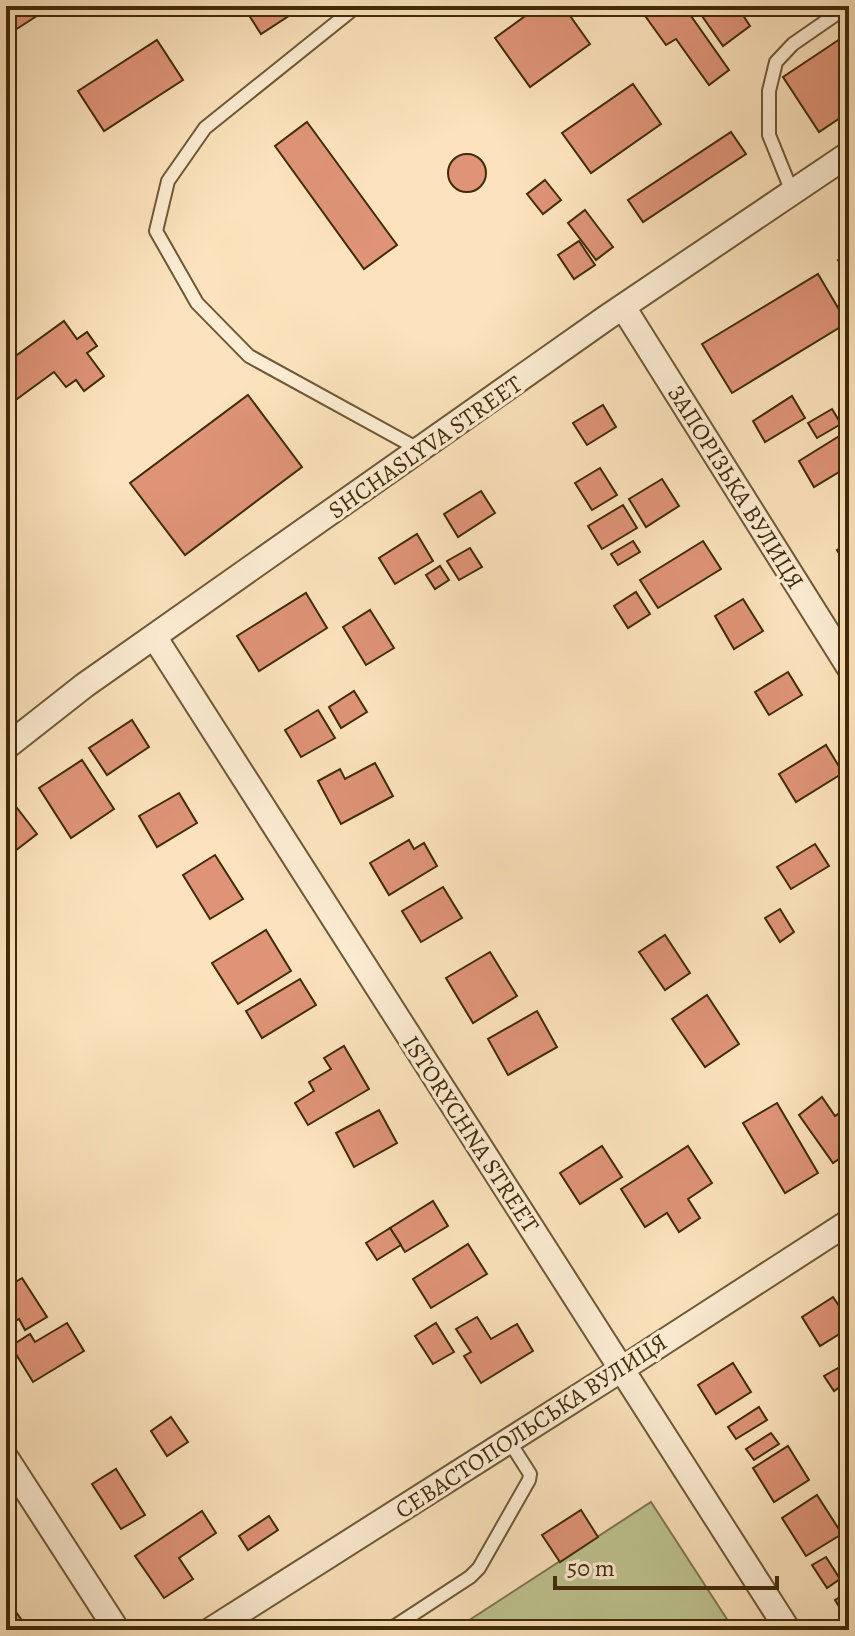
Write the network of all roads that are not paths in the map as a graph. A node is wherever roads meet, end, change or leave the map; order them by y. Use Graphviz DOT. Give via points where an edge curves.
graph roads {
  1 [pos="357,6"];
  2 [pos="848,6"];
  3 [pos="849,154"];
  4 [pos="792,192"];
  5 [pos="623,307"];
  6 [pos="420,450"];
  7 [pos="155,638"];
  8 [pos="849,667"];
  9 [pos="6,747"];
  10 [pos="849,1222"];
  11 [pos="622,1369"];
  12 [pos="509,1441"];
  13 [pos="6,1458"];
  14 [pos="117,1630"];
  15 [pos="211,1630"];
  16 [pos="389,1630"];
  17 [pos="788,1630"];
  1 -- 6 [label="lane" via="205,128 168,181 156,231 197,303 249,356"];
  2 -- 4 [label="lane" via="776,62 769,91 769,135"];
  3 -- 4 [label="street, SHCHASLYVA STREET"];
  4 -- 5 [label="street, SHCHASLYVA STREET"];
  5 -- 6 [label="street, SHCHASLYVA STREET"];
  5 -- 8 [label="street, ЗАПОРІЗЬКА ВУЛИЦЯ"];
  6 -- 7 [label="street, SHCHASLYVA STREET"];
  7 -- 9 [label="street, SHCHASLYVA STREET"];
  7 -- 11 [label="street, ISTORYCHNA STREET"];
  10 -- 11 [label="street, СЕВАСТОПОЛЬСЬКА ВУЛИЦЯ"];
  11 -- 12 [label="street, СЕВАСТОПОЛЬСЬКА ВУЛИЦЯ"];
  11 -- 17 [label="street, ISTORYCHNA STREET"];
  12 -- 15 [label="street, СЕВАСТОПОЛЬСЬКА ВУЛИЦЯ"];
  12 -- 16 [label="lane" via="529,1480 479,1568"];
  13 -- 14 [label="street"];
}
